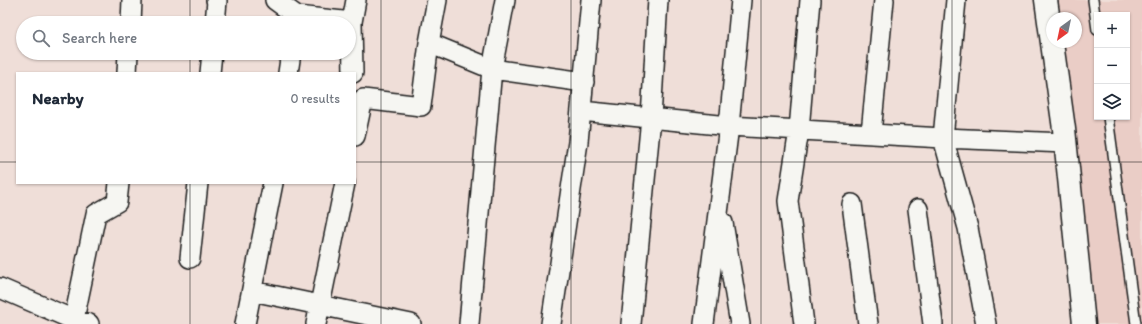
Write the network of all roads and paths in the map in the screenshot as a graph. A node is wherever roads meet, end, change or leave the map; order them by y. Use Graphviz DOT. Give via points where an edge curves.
graph roads {
  1 [pos="132,0"];
  2 [pos="216,0"];
  3 [pos="275,0"];
  4 [pos="356,0"];
  5 [pos="438,0"];
  6 [pos="506,0"];
  7 [pos="591,0"];
  8 [pos="658,0"];
  9 [pos="741,0"];
  10 [pos="810,0"];
  11 [pos="884,0"];
  12 [pos="956,0"];
  13 [pos="1046,0"];
  14 [pos="1093,0"];
  15 [pos="1095,12"];
  16 [pos="131,16"];
  17 [pos="215,16"];
  18 [pos="297,16"];
  19 [pos="353,16"];
  20 [pos="429,43"];
  21 [pos="128,60"];
  22 [pos="211,60"];
  23 [pos="290,60"];
  24 [pos="353,60"];
  25 [pos="492,69"];
  26 [pos="127,72"];
  27 [pos="210,72"];
  28 [pos="288,72"];
  29 [pos="353,72"];
  30 [pos="584,82"];
  31 [pos="581,111"];
  32 [pos="651,118"];
  33 [pos="1108,120"];
  34 [pos="729,126"];
  35 [pos="800,130"];
  36 [pos="356,131"];
  37 [pos="871,133"];
  38 [pos="943,138"];
  39 [pos="1065,143"];
  40 [pos="119,184"];
  41 [pos="198,184"];
  42 [pos="273,184"];
  43 [pos="345,184"];
  44 [pos="719,202"];
  45 [pos="852,204"];
  46 [pos="918,209"];
  47 [pos="190,258"];
  48 [pos="0,288"];
  49 [pos="252,291"];
  50 [pos="320,305"];
  51 [pos="79,323"];
  52 [pos="246,324"];
  53 [pos="316,324"];
  54 [pos="411,324"];
  55 [pos="469,324"];
  56 [pos="552,324"];
  57 [pos="631,324"];
  58 [pos="704,324"];
  59 [pos="740,324"];
  60 [pos="804,324"];
  61 [pos="868,324"];
  62 [pos="933,324"];
  63 [pos="986,324"];
  64 [pos="1084,324"];
  65 [pos="1136,324"];
  1 -- 16 [label="street"];
  2 -- 17 [label="street"];
  3 -- 18 [label="street"];
  4 -- 19 [label="street"];
  5 -- 20 [label="street"];
  6 -- 25 [label="street"];
  7 -- 30 [label="street"];
  8 -- 32 [label="street"];
  9 -- 34 [label="street"];
  10 -- 35 [label="street"];
  11 -- 37 [label="street"];
  12 -- 38 [label="street"];
  13 -- 39 [label="main road"];
  14 -- 15 [label="lane"];
  20 -- 25 [label="street"];
  20 -- 36 [label="street" via="421,106 363,99"];
  21 -- 26 [label="street"];
  22 -- 27 [label="street"];
  23 -- 28 [label="street"];
  24 -- 29 [label="street"];
  25 -- 30 [label="street"];
  25 -- 55 [label="street"];
  30 -- 31 [label="street"];
  31 -- 32 [label="street"];
  31 -- 56 [label="street"];
  32 -- 34 [label="street"];
  32 -- 57 [label="street"];
  33 -- 65 [label="lane"];
  34 -- 35 [label="street"];
  34 -- 44 [label="street"];
  35 -- 37 [label="street"];
  35 -- 60 [label="street" via="788,201"];
  37 -- 38 [label="street"];
  38 -- 39 [label="street"];
  38 -- 63 [label="street" via="968,228"];
  39 -- 64 [label="main road"];
  40 -- 51 [label="street" via="117,202 96,214"];
  41 -- 47 [label="street"];
  42 -- 49 [label="street"];
  43 -- 50 [label="street"];
  44 -- 58 [label="street"];
  44 -- 59 [label="street"];
  45 -- 61 [label="street"];
  46 -- 62 [label="street"];
  48 -- 51 [label="street"];
  49 -- 50 [label="street"];
  49 -- 52 [label="street"];
  50 -- 53 [label="street"];
  50 -- 54 [label="street"];
}
